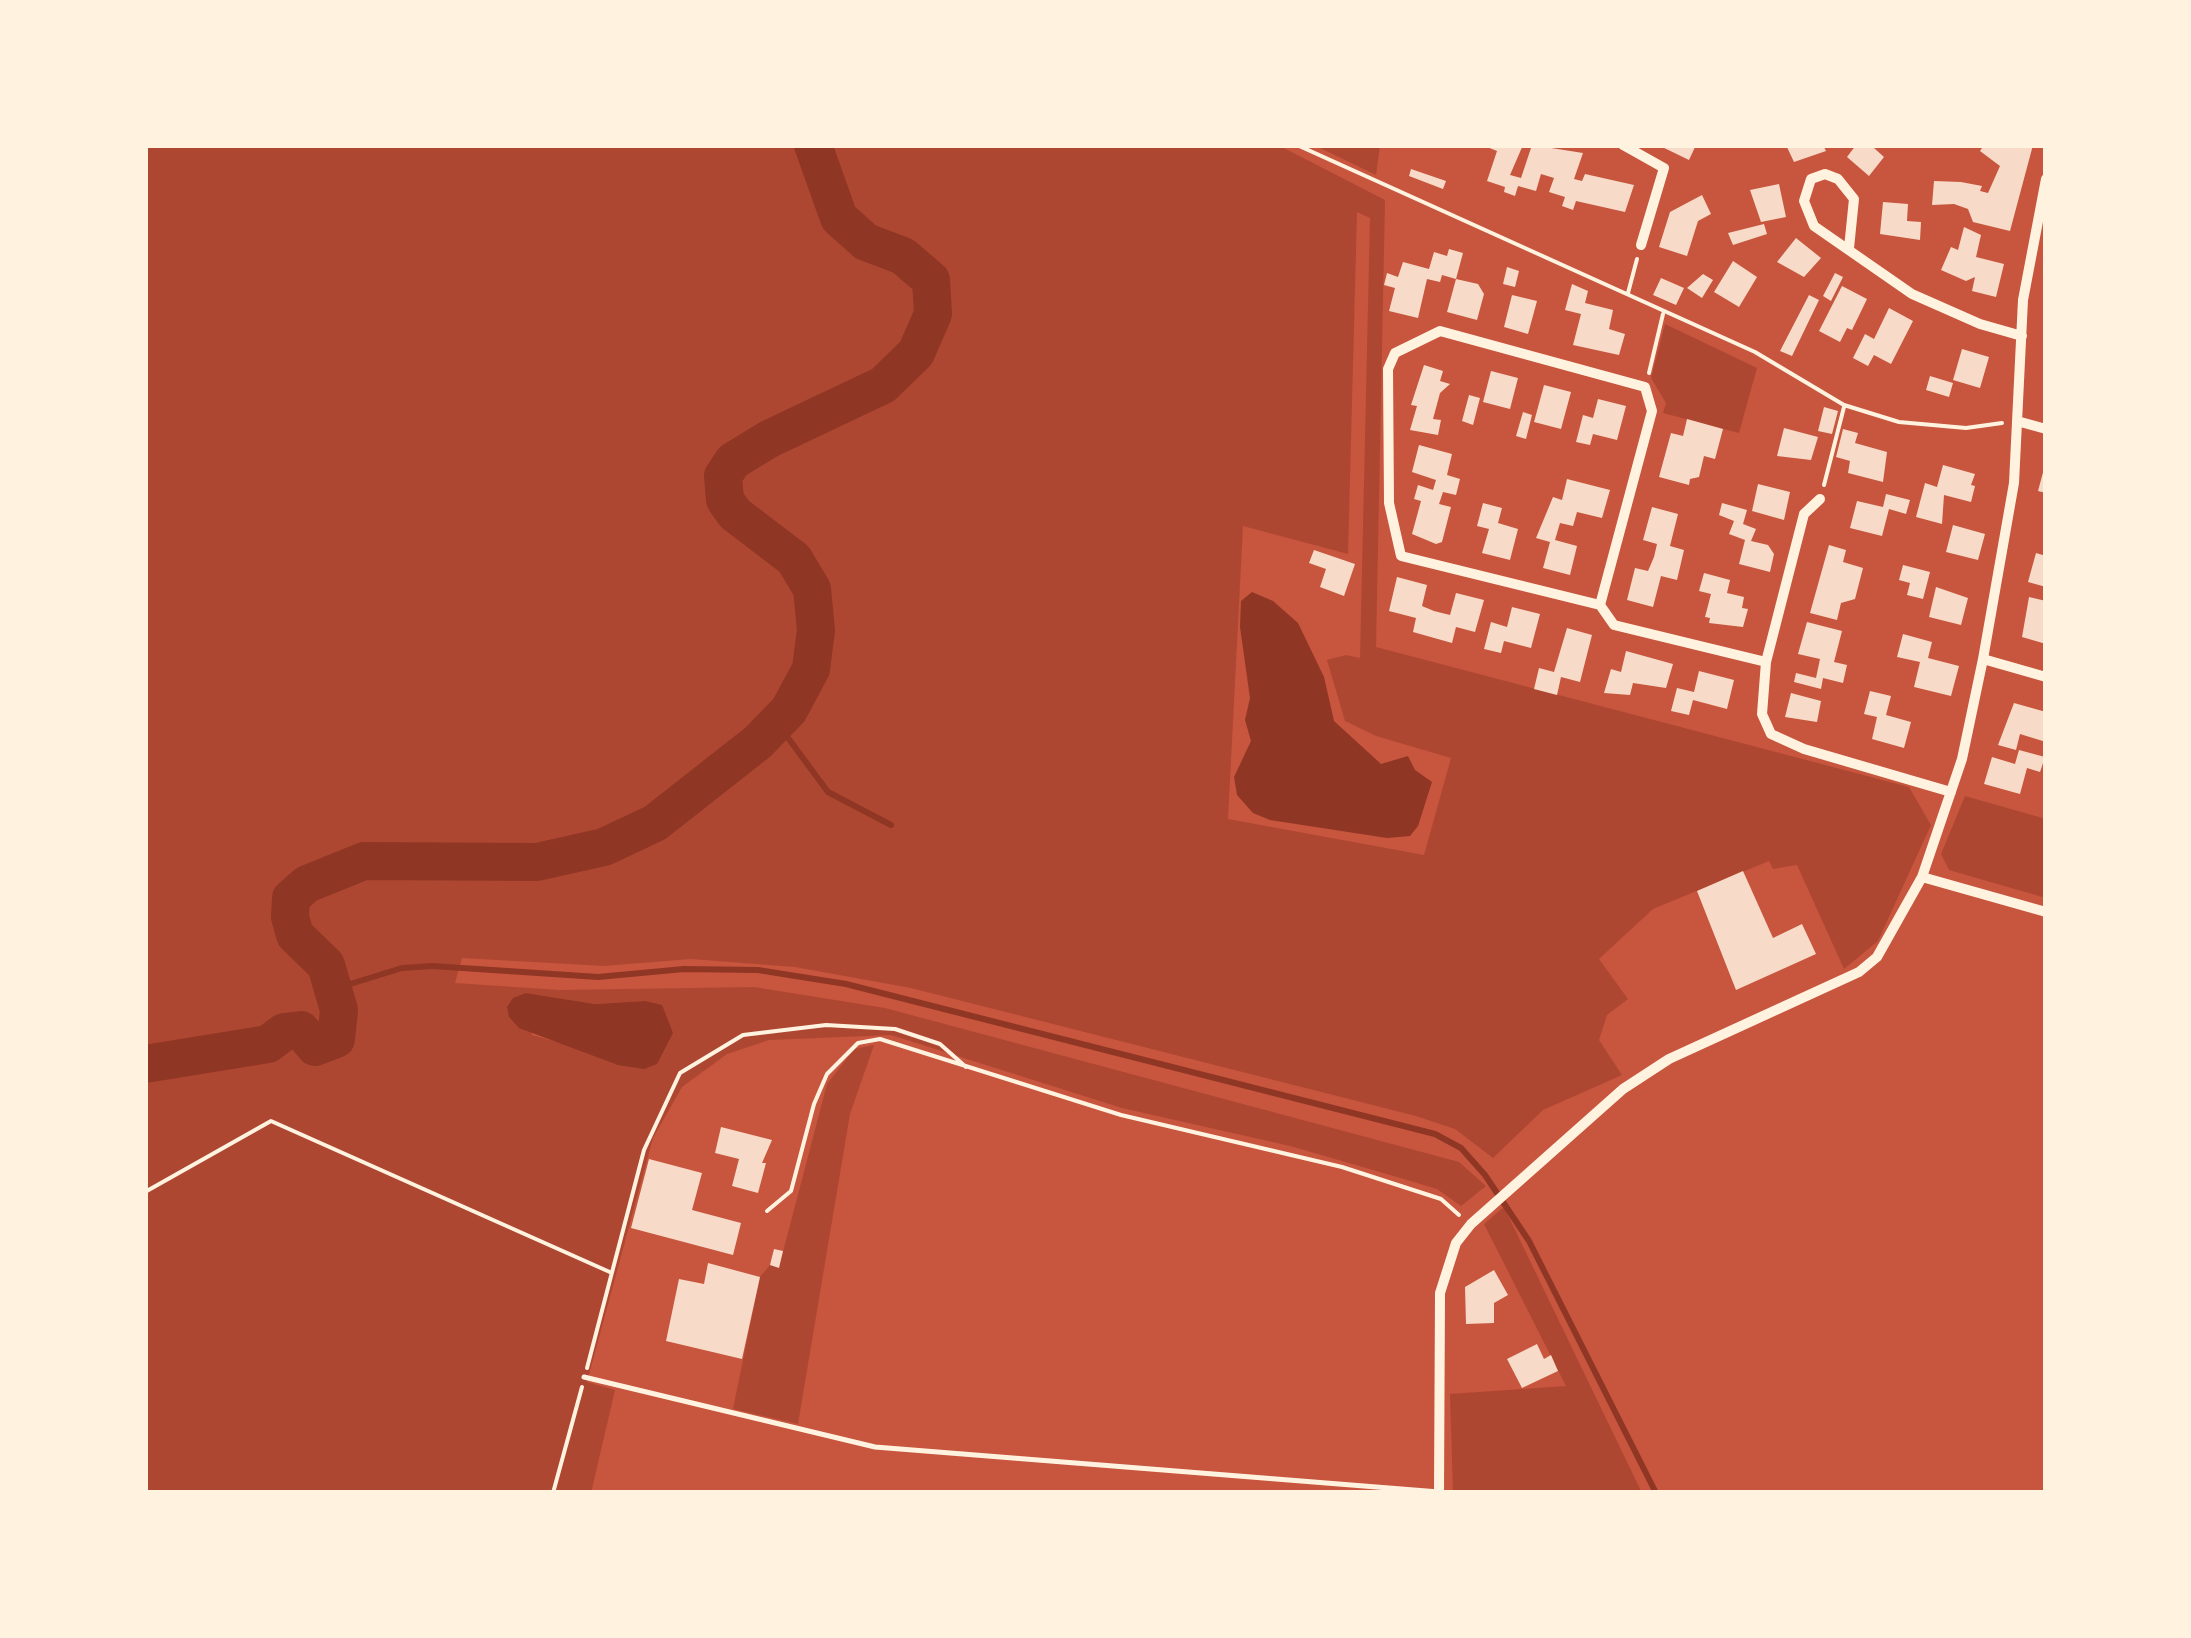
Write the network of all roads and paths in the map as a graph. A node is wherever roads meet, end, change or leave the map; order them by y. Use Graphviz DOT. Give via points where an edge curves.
graph roads {
  1 [pos="1297,145"];
  2 [pos="1623,145"];
  3 [pos="2046,179"];
  4 [pos="1641,244"];
  5 [pos="1849,248"];
  6 [pos="1628,293"];
  7 [pos="1663,312"];
  8 [pos="2022,336"];
  9 [pos="1645,387"];
  10 [pos="1844,405"];
  11 [pos="2017,421"];
  12 [pos="2046,428"];
  13 [pos="1820,500"];
  14 [pos="1600,605"];
  15 [pos="1983,659"];
  16 [pos="1766,662"];
  17 [pos="2046,677"];
  18 [pos="1951,792"];
  19 [pos="1922,877"];
  20 [pos="2046,912"];
  21 [pos="966,1067"];
  22 [pos="145,1192"];
  23 [pos="768,1212"];
  24 [pos="1470,1224"];
  25 [pos="612,1273"];
  26 [pos="584,1377"];
  27 [pos="553,1493"];
  28 [pos="1439,1493"];
  1 -- 6 [label="path"];
  2 -- 4 [label="street" via="1664,168"];
  3 -- 8 [label="street"];
  4 -- 6 [label="path"];
  5 -- 5 [label="street" via="1814,226 1804,192 1810,179 1825,174 1854,199"];
  5 -- 8 [label="street" via="1940,309"];
  6 -- 7 [label="path"];
  7 -- 9 [label="path"];
  7 -- 10 [label="path" via="1755,352"];
  8 -- 11 [label="street"];
  9 -- 14 [label="street" via="1652,410"];
  9 -- 14 [label="street" via="1440,331 1395,353 1388,369 1389,504 1401,556"];
  10 -- 11 [label="path" via="1899,422 1966,428"];
  10 -- 13 [label="path"];
  11 -- 12 [label="street"];
  11 -- 15 [label="street" via="2014,484"];
  13 -- 16 [label="street" via="1804,514"];
  14 -- 16 [label="street" via="1625,630"];
  15 -- 17 [label="street"];
  15 -- 18 [label="street"];
  16 -- 18 [label="street" via="1762,714 1771,734 1804,750"];
  18 -- 19 [label="street"];
  19 -- 20 [label="street"];
  19 -- 24 [label="street" via="1877,957 1860,972 1669,1059 1623,1090"];
  21 -- 23 [label="path" via="880,1039 858,1044 819,1088 791,1191"];
  21 -- 24 [label="path" via="1121,1115 1342,1167 1441,1199"];
  21 -- 25 [label="path" via="940,1044 880,1025 772,1029 712,1050 680,1073 644,1150"];
  22 -- 25 [label="path" via="270,1122"];
  24 -- 28 [label="street" via="1456,1243 1440,1293"];
  25 -- 26 [label="path"];
  26 -- 27 [label="path"];
  26 -- 28 [label="lane" via="875,1447"];
}
